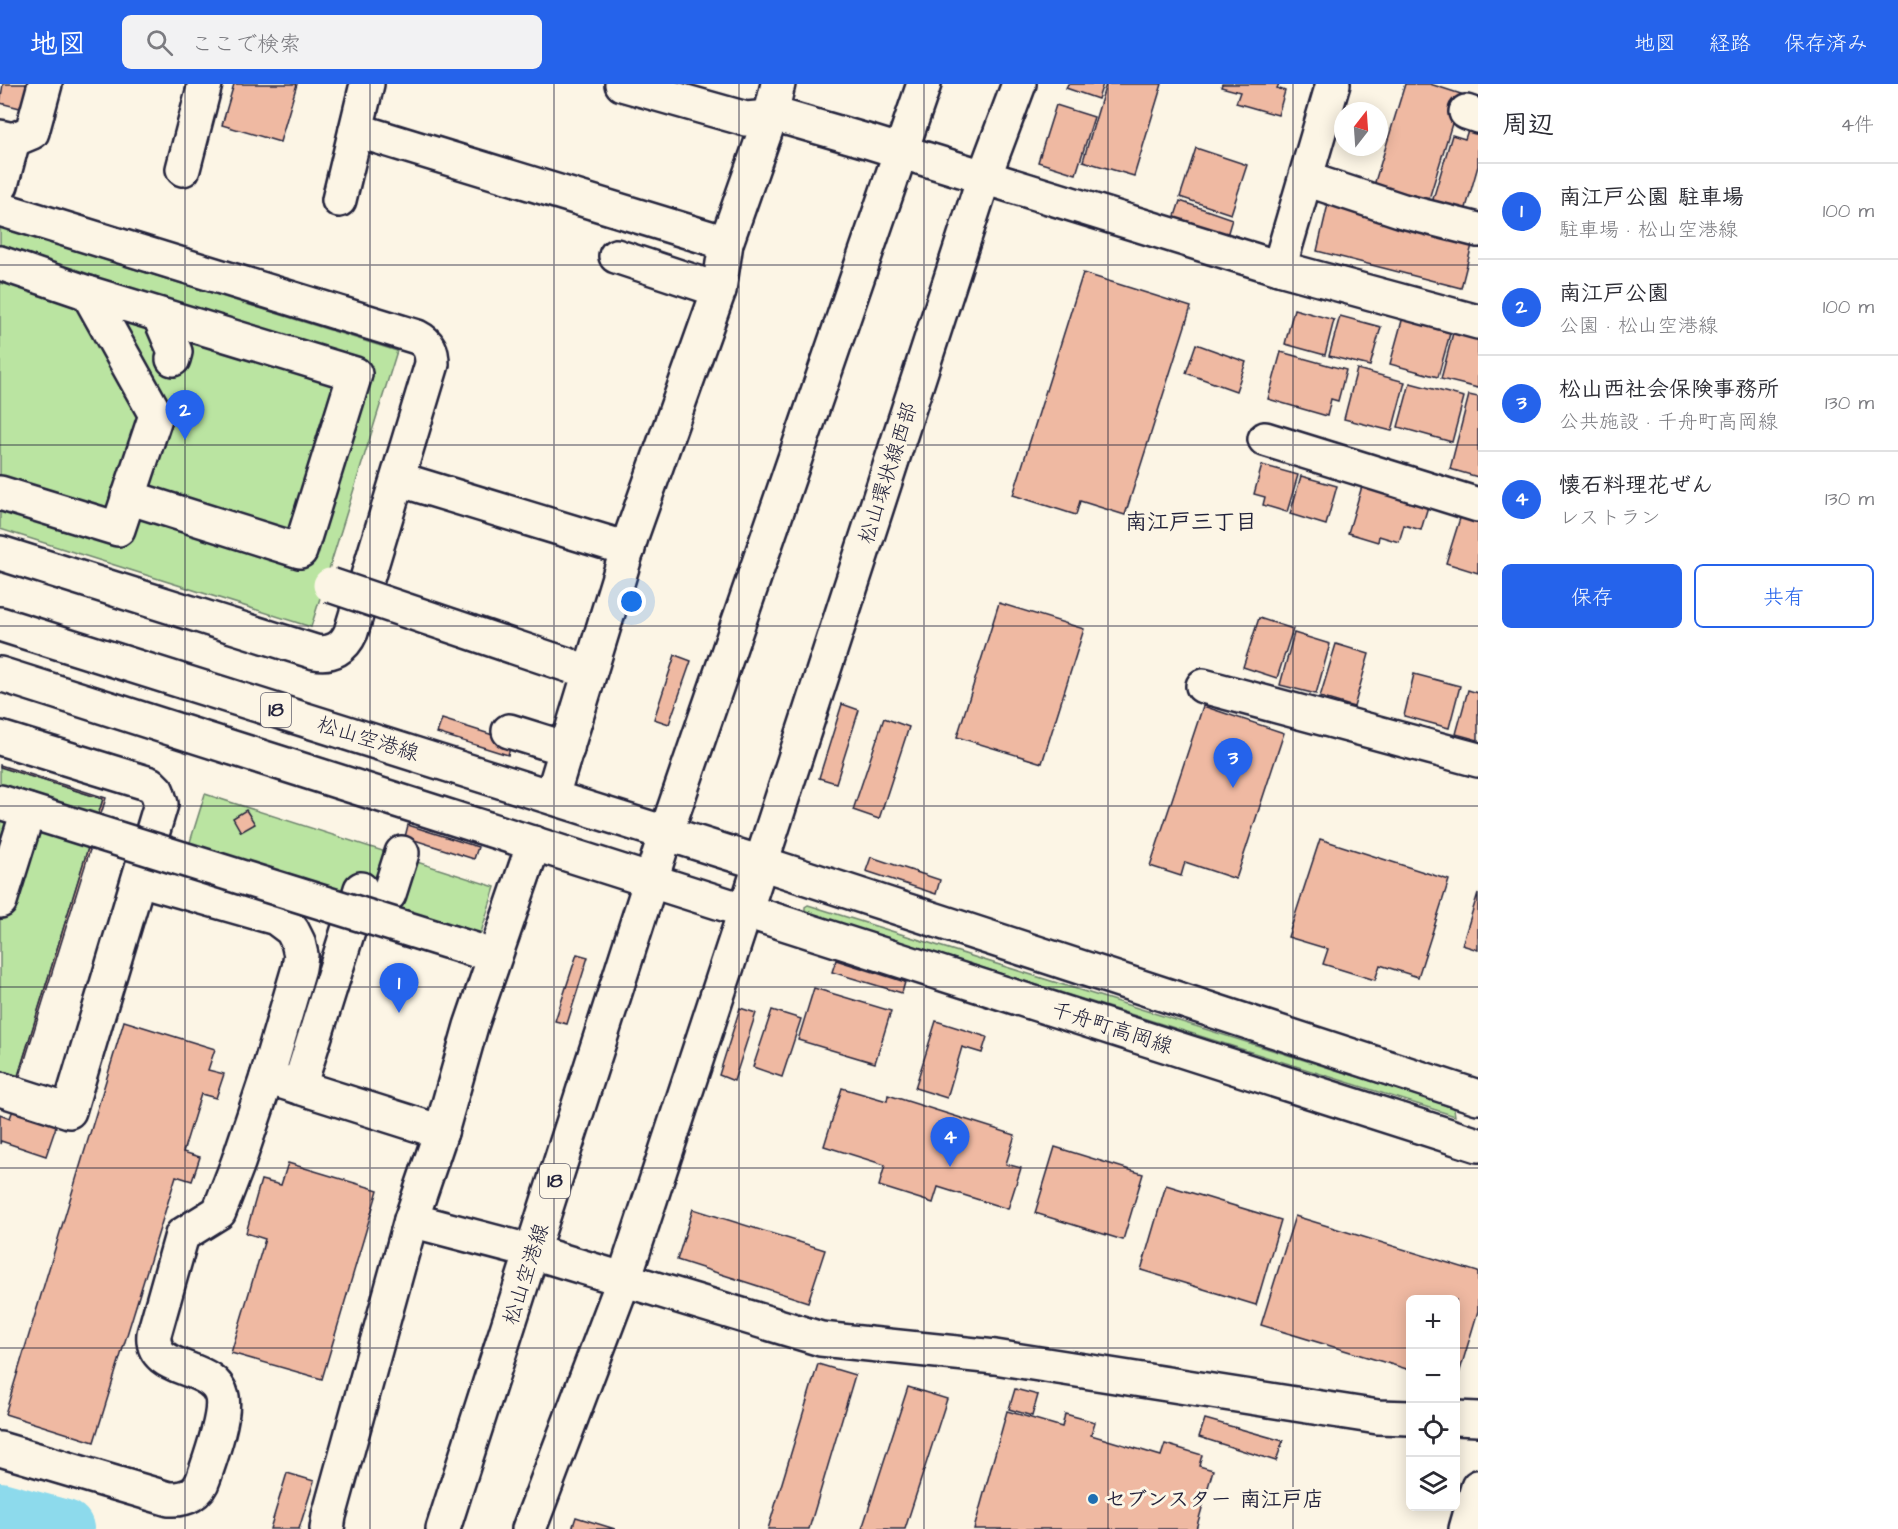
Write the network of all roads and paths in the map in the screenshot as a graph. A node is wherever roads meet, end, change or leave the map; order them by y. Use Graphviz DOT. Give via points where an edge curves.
graph roads {
  1 [pos="45,84"];
  2 [pos="204,84"];
  3 [pos="367,84"];
  4 [pos="622,84"];
  5 [pos="778,84"];
  6 [pos="924,84"];
  7 [pos="1019,84"];
  8 [pos="1334,84"];
  9 [pos="770,118"];
  10 [pos="356,130"];
  11 [pos="7,139"];
  12 [pos="901,152"];
  13 [pos="183,169"];
  14 [pos="984,177"];
  15 [pos="1306,180"];
  16 [pos="1,197"];
  17 [pos="339,200"];
  18 [pos="1478,230"];
  19 [pos="726,243"];
  20 [pos="616,256"];
  21 [pos="0,263"];
  22 [pos="1279,268"];
  23 [pos="719,290"];
  24 [pos="88,293"];
  25 [pos="159,315"];
  26 [pos="1478,322"];
  27 [pos="213,331"];
  28 [pos="1265,439"];
  29 [pos="398,479"];
  30 [pos="0,493"];
  31 [pos="128,497"];
  32 [pos="1478,505"];
  33 [pos="628,549"];
  34 [pos="300,551"];
  35 [pos="0,554"];
  36 [pos="0,624"];
  37 [pos="581,669"];
  38 [pos="0,674"];
  39 [pos="1203,686"];
  40 [pos="509,731"];
  41 [pos="0,738"];
  42 [pos="567,749"];
  43 [pos="1478,760"];
  44 [pos="552,796"];
  45 [pos="14,806"];
  46 [pos="666,833"];
  47 [pos="534,843"];
  48 [pos="402,853"];
  49 [pos="761,863"];
  50 [pos="139,879"];
  51 [pos="651,881"];
  52 [pos="0,901"];
  53 [pos="379,905"];
  54 [pos="746,912"];
  55 [pos="485,953"];
  56 [pos="267,1077"];
  57 [pos="299,1087"];
  58 [pos="0,1089"];
  59 [pos="1478,1097"];
  60 [pos="441,1132"];
  61 [pos="1478,1144"];
  62 [pos="411,1220"];
  63 [pos="533,1252"];
  64 [pos="624,1278"];
  65 [pos="1406,1418"];
  66 [pos="1460,1418"];
  67 [pos="1478,1419"];
  68 [pos="0,1449"];
  69 [pos="1478,1487"];
  70 [pos="327,1529"];
  71 [pos="443,1529"];
  72 [pos="529,1529"];
  73 [pos="1466,1529"];
  1 -- 11 [label="street" via="32,132"];
  2 -- 13 [label="street"];
  3 -- 10 [label="street"];
  4 -- 9 [label="street" via="746,119"];
  5 -- 9 [label="street"];
  6 -- 12 [label="street"];
  7 -- 14 [label="street, 松山環状線西部"];
  8 -- 15 [label="street"];
  9 -- 12 [label="street" via="780,116"];
  9 -- 19 [label="street"];
  10 -- 17 [label="street"];
  10 -- 19 [label="street"];
  11 -- 16 [label="street"];
  12 -- 14 [label="street"];
  12 -- 46 [label="street"];
  14 -- 22 [label="street"];
  14 -- 49 [label="street, 松山環状線西部"];
  15 -- 18 [label="street"];
  15 -- 22 [label="street"];
  16 -- 29 [label="street" via="423,341 430,349 432,364"];
  19 -- 23 [label="street"];
  20 -- 23 [label="street"];
  21 -- 24 [label="street"];
  22 -- 26 [label="street"];
  23 -- 33 [label="street"];
  24 -- 25 [label="street"];
  24 -- 31 [label="street" via="159,404"];
  25 -- 27 [label="street"];
  25 -- 27 [label="street" via="174,356"];
  27 -- 34 [label="street" via="355,374"];
  28 -- 32 [label="street"];
  29 -- 33 [label="street"];
  29 -- 35 [label="street" via="351,632 341,647 329,653 315,652"];
  30 -- 31 [label="street" via="118,529"];
  31 -- 34 [label="street"];
  33 -- 37 [label="street" via="591,633"];
  34 -- 37 [label="street, bridge" via="330,585 470,643"];
  36 -- 44 [label="street, 松山空港線 / 18"];
  37 -- 42 [label="street"];
  38 -- 47 [label="street, 18"];
  39 -- 43 [label="street"];
  40 -- 42 [label="street"];
  41 -- 50 [label="street" via="150,784 155,789 161,804"];
  42 -- 44 [label="street"];
  44 -- 46 [label="street, 松山空港線 / 18"];
  45 -- 52 [label="street"];
  45 -- 53 [label="street, bridge" via="96,832"];
  46 -- 49 [label="street, 松山空港線 / 18"];
  46 -- 51 [label="street, 松山空港線 / 18"];
  47 -- 51 [label="street, 18"];
  47 -- 55 [label="street"];
  48 -- 53 [label="street"];
  49 -- 54 [label="street"];
  49 -- 59 [label="street"];
  50 -- 56 [label="street" via="276,918 292,930 300,948 299,968"];
  50 -- 58 [label="street" via="69,1111"];
  51 -- 54 [label="street, 18"];
  51 -- 63 [label="street, 松山空港線 / 18"];
  53 -- 55 [label="street, bridge"];
  53 -- 57 [label="street"];
  54 -- 61 [label="street, 千舟町高岡線"];
  54 -- 64 [label="street"];
  55 -- 60 [label="street" via="471,1026"];
  56 -- 57 [label="street"];
  56 -- 68 [label="street" via="219,1212 182,1235 154,1334 156,1351 163,1358 206,1377 222,1395 223,1410 215,1444 199,1489 183,1499 169,1499"];
  57 -- 60 [label="street"];
  60 -- 62 [label="street"];
  62 -- 63 [label="street"];
  62 -- 70 [label="street"];
  63 -- 64 [label="street"];
  63 -- 71 [label="street, 松山空港線 / 18"];
  64 -- 65 [label="street" via="821,1339 995,1357 1378,1417"];
  64 -- 72 [label="street"];
  66 -- 67 [label="street"];
  69 -- 73 [label="street"];
}
